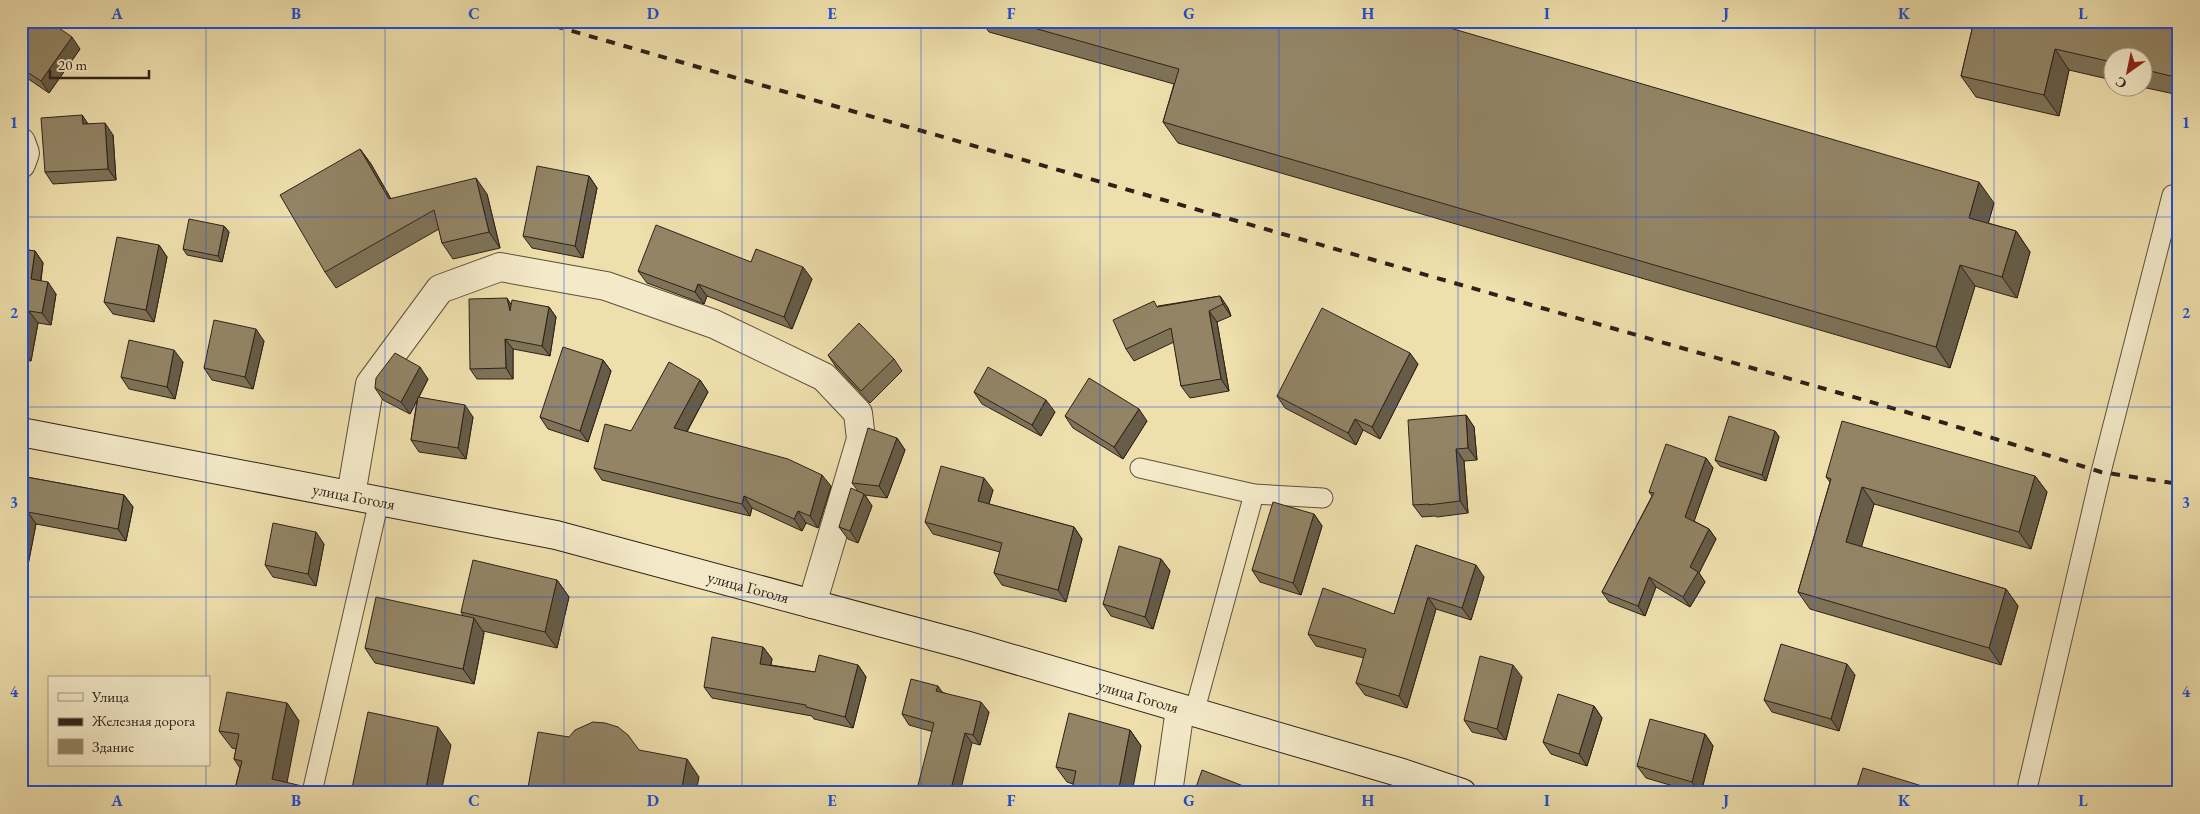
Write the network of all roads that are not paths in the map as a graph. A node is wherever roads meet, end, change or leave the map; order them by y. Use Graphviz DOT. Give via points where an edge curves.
graph roads {
  1 [pos="21,142"];
  2 [pos="21,164"];
  3 [pos="2172,195"];
  4 [pos="2171,235"];
  5 [pos="21,432"];
  6 [pos="1140,468"];
  7 [pos="1254,494"];
  8 [pos="351,496"];
  9 [pos="1323,498"];
  10 [pos="379,501"];
  11 [pos="812,604"];
  12 [pos="1187,711"];
  13 [pos="1419,786"];
  14 [pos="313,788"];
  15 [pos="1168,793"];
  16 [pos="1462,793"];
  17 [pos="2026,793"];
  1 -- 2 [label="main road" via="25,153"];
  3 -- 4 [label="lane"];
  4 -- 17 [label="lane" via="2101,472"];
  5 -- 8 [label="main road, улица Гоголя"];
  6 -- 7 [label="lane"];
  7 -- 9 [label="lane"];
  7 -- 12 [label="lane"];
  8 -- 10 [label="main road, улица Гоголя"];
  8 -- 11 [label="main road" via="370,384 440,289 500,267 606,286 714,324 824,377 858,413 861,439"];
  10 -- 11 [label="main road, улица Гоголя" via="556,535"];
  10 -- 14 [label="lane"];
  11 -- 12 [label="main road, улица Гоголя" via="965,645"];
  12 -- 13 [label="main road, улица Гоголя"];
  12 -- 15 [label="main road"];
  13 -- 16 [label="main road, улица Гоголя"];
}
